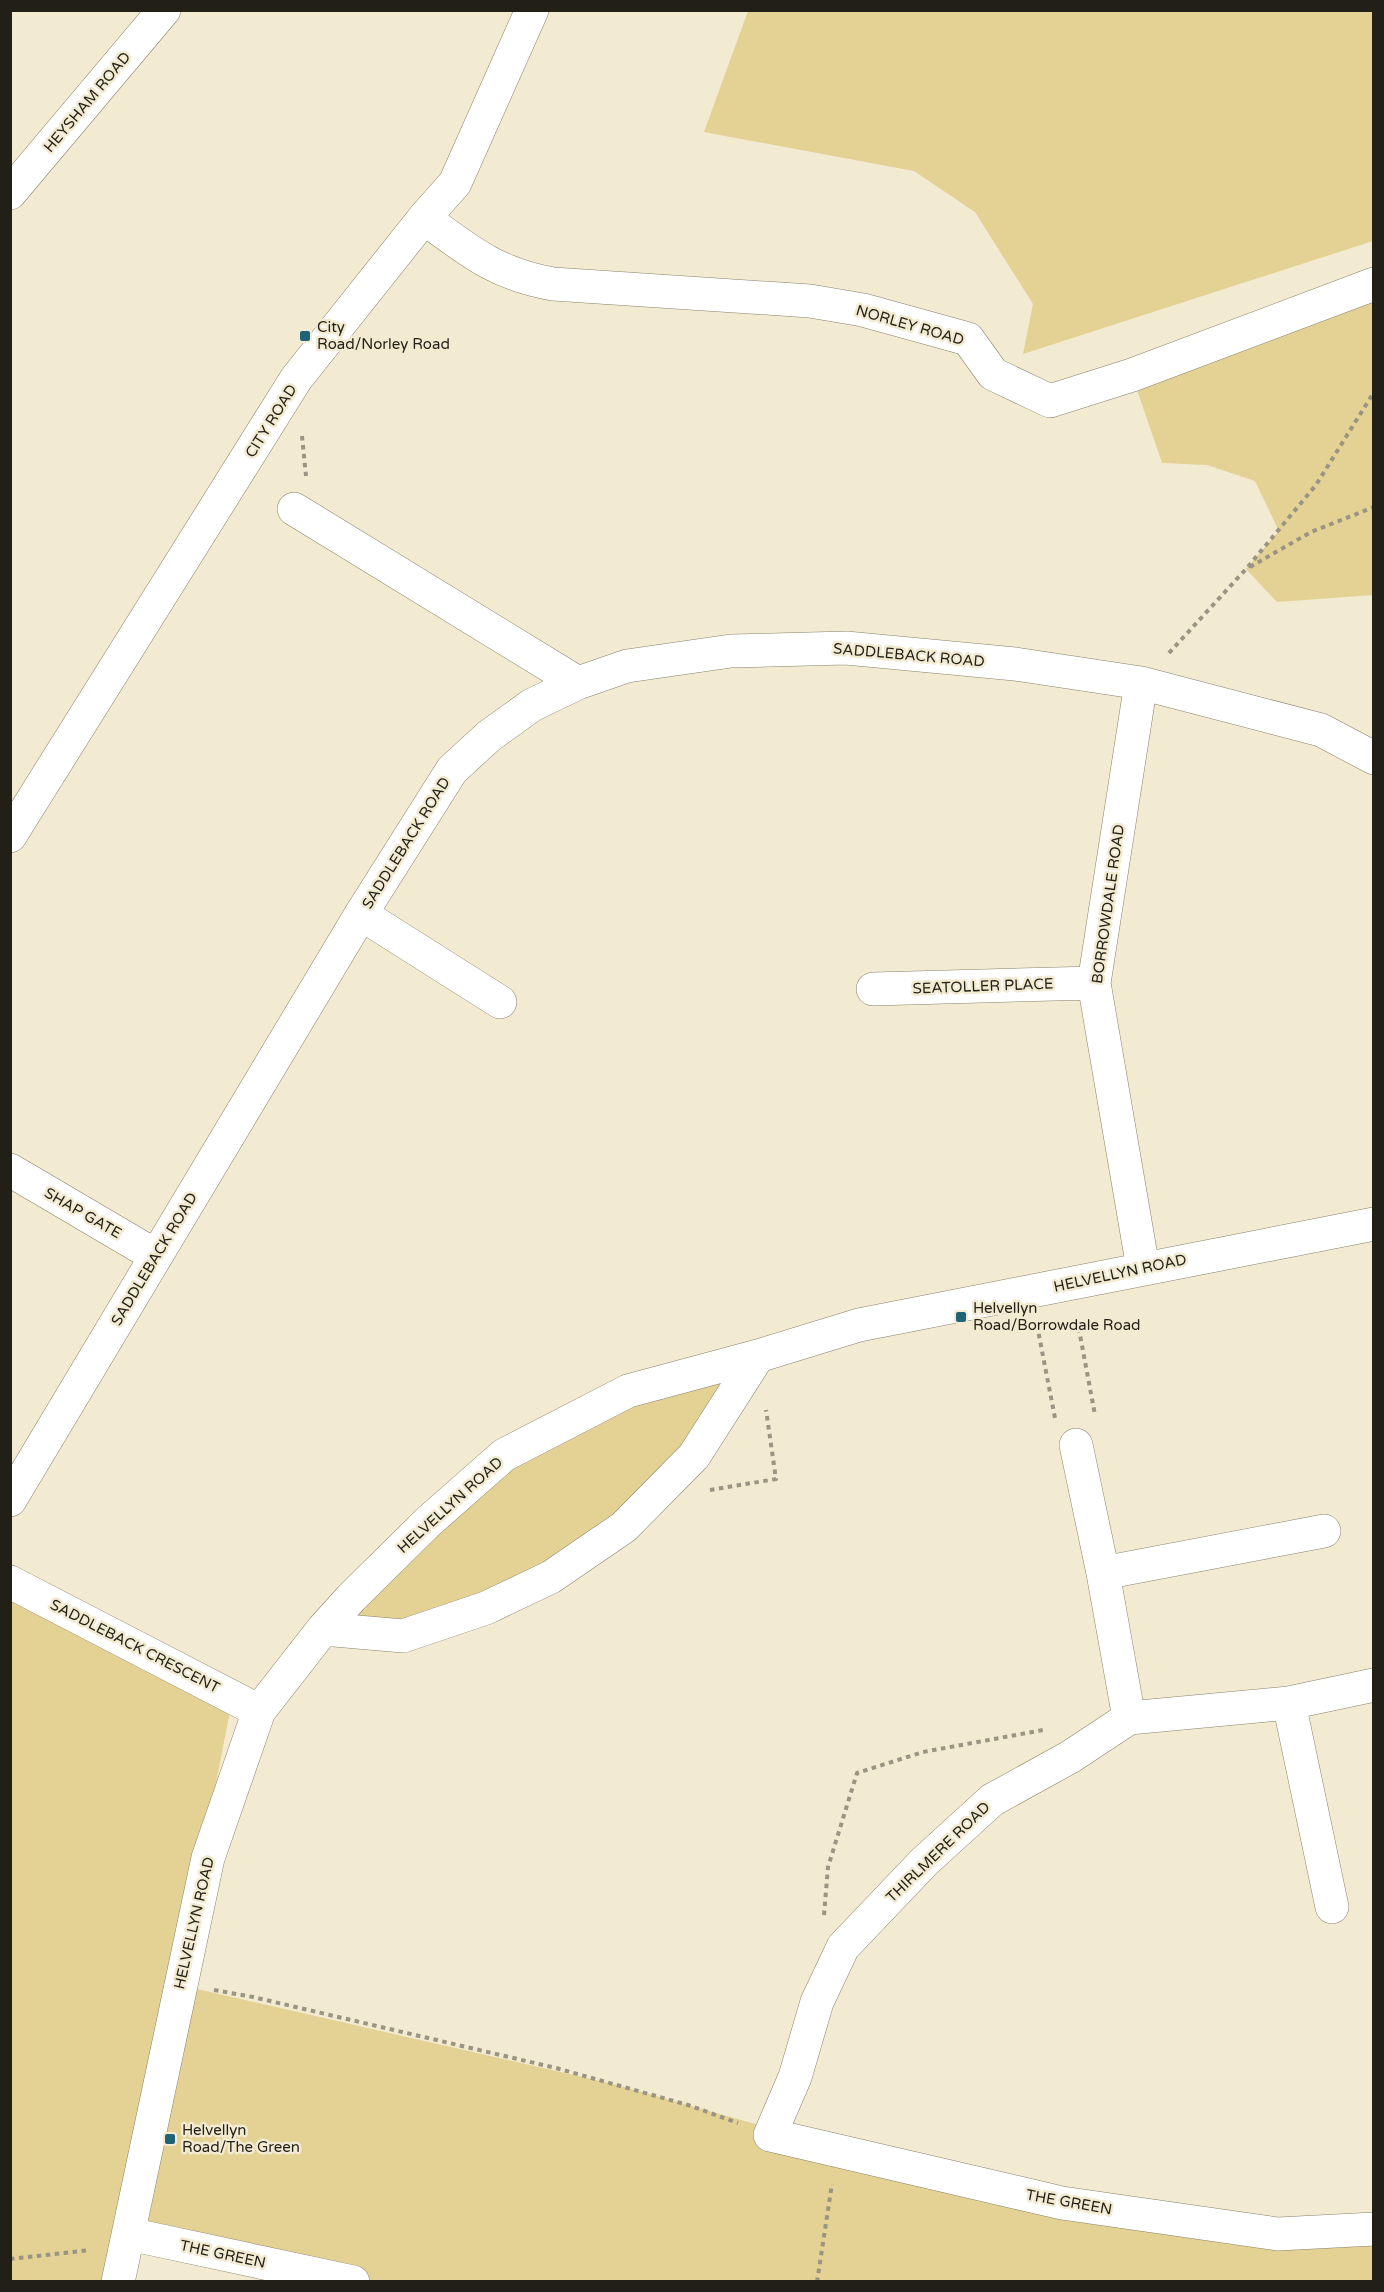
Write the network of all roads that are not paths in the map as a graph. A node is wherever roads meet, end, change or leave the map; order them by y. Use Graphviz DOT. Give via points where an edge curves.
graph roads {
  1 [pos="164,10"];
  2 [pos="532,10"];
  3 [pos="10,193"];
  4 [pos="424,218"];
  5 [pos="1374,284"];
  6 [pos="302,514"];
  7 [pos="579,683"];
  8 [pos="1142,683"];
  9 [pos="1374,758"];
  10 [pos="10,836"];
  11 [pos="361,914"];
  12 [pos="1094,983"];
  13 [pos="873,989"];
  14 [pos="501,1002"];
  15 [pos="10,1170"];
  16 [pos="1374,1224"];
  17 [pos="156,1256"];
  18 [pos="1143,1268"];
  19 [pos="758,1356"];
  20 [pos="1076,1446"];
  21 [pos="10,1500"];
  22 [pos="1324,1530"];
  23 [pos="1103,1573"];
  24 [pos="10,1582"];
  25 [pos="323,1629"];
  26 [pos="1374,1685"];
  27 [pos="1289,1703"];
  28 [pos="259,1711"];
  29 [pos="1129,1718"];
  30 [pos="1332,1907"];
  31 [pos="770,2135"];
  32 [pos="1374,2229"];
  33 [pos="127,2240"];
  34 [pos="118,2282"];
  35 [pos="353,2282"];
  1 -- 3 [label="street, HEYSHAM ROAD"];
  2 -- 4 [label="street, CITY ROAD" via="455,183"];
  4 -- 5 [label="street, NORLEY ROAD" via="484,261 530,280 810,301 863,310 968,339 993,374 1050,401 1132,375"];
  4 -- 10 [label="street, CITY ROAD" via="296,380"];
  6 -- 7 [label="street"];
  7 -- 8 [label="street, SADDLEBACK ROAD" via="627,666 731,651 846,648 1015,664"];
  7 -- 11 [label="street, SADDLEBACK ROAD" via="532,705 489,736 452,770"];
  8 -- 9 [label="street, SADDLEBACK ROAD" via="1321,730"];
  8 -- 12 [label="street, BORROWDALE ROAD"];
  11 -- 14 [label="street"];
  11 -- 17 [label="street, SADDLEBACK ROAD"];
  12 -- 13 [label="street, SEATOLLER PLACE"];
  12 -- 18 [label="street, BORROWDALE ROAD"];
  15 -- 17 [label="street, SHAP GATE"];
  16 -- 18 [label="street, HELVELLYN ROAD"];
  17 -- 21 [label="street, SADDLEBACK ROAD"];
  18 -- 19 [label="street, HELVELLYN ROAD" via="859,1325"];
  19 -- 25 [label="street, HELVELLYN ROAD" via="628,1391 504,1455 428,1522"];
  19 -- 25 [label="street" via="694,1456 624,1527 551,1577 486,1608 403,1636"];
  20 -- 23 [label="street"];
  22 -- 23 [label="street"];
  23 -- 29 [label="street"];
  24 -- 28 [label="street, SADDLEBACK CRESCENT"];
  25 -- 28 [label="street, HELVELLYN ROAD"];
  26 -- 27 [label="street, THIRLMERE ROAD"];
  27 -- 29 [label="street, THIRLMERE ROAD"];
  27 -- 30 [label="street"];
  28 -- 33 [label="street, HELVELLYN ROAD" via="208,1858"];
  29 -- 31 [label="street, THIRLMERE ROAD" via="1070,1757 992,1800 924,1862 843,1947 817,2002 795,2077"];
  31 -- 32 [label="street, THE GREEN" via="1062,2203 1278,2234"];
  33 -- 34 [label="street, HELVELLYN ROAD"];
  33 -- 35 [label="street, THE GREEN"];
}
